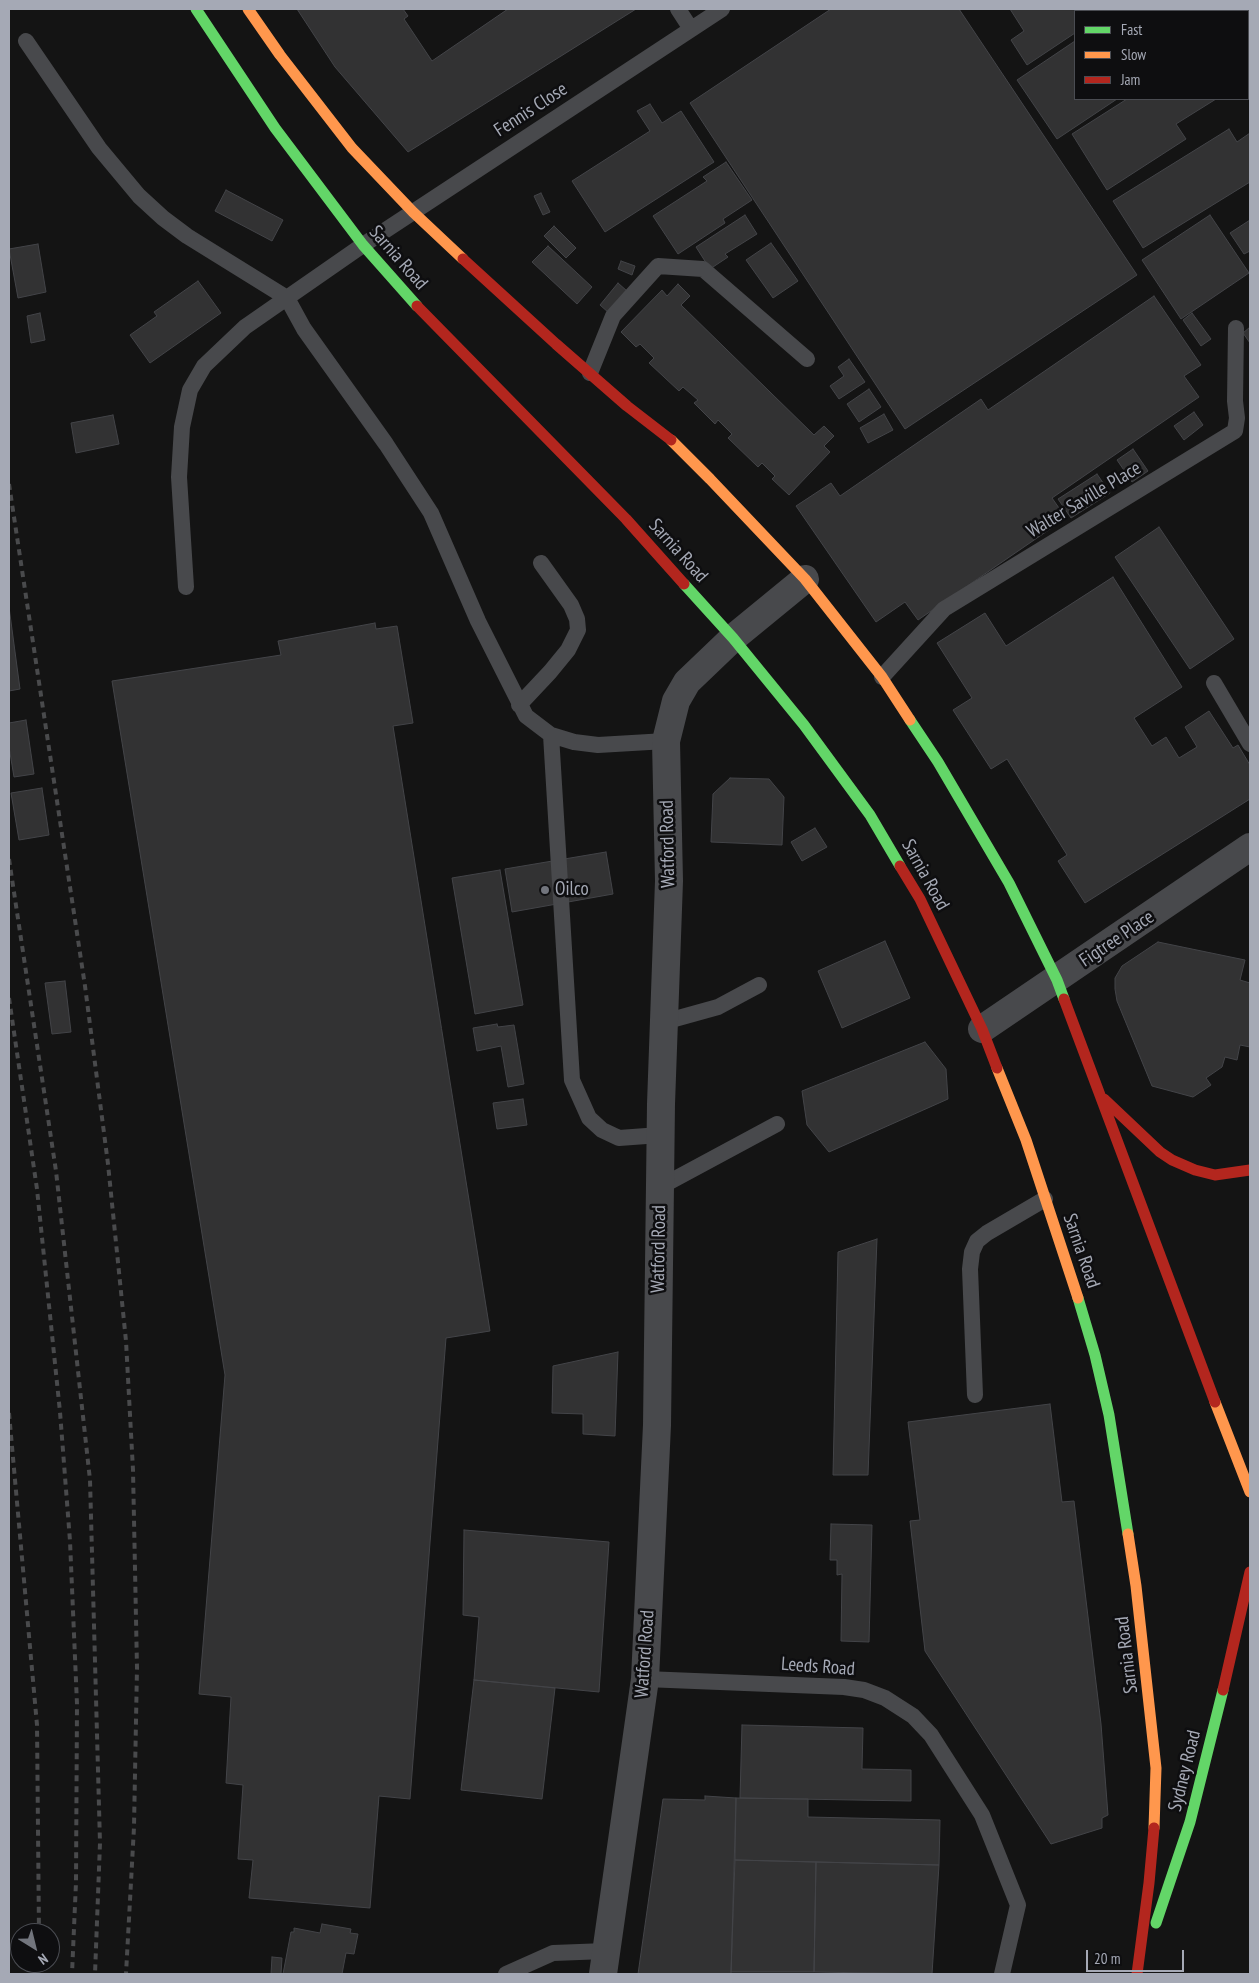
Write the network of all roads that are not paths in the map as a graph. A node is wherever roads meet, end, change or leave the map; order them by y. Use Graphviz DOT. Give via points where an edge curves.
graph roads {
  1 [pos="196,9"];
  2 [pos="248,9"];
  3 [pos="678,9"];
  4 [pos="722,9"];
  5 [pos="691,29"];
  6 [pos="26,41"];
  7 [pos="413,212"];
  8 [pos="363,246"];
  9 [pos="287,298"];
  10 [pos="1236,328"];
  11 [pos="807,359"];
  12 [pos="590,373"];
  13 [pos="541,563"];
  14 [pos="805,579"];
  15 [pos="186,588"];
  16 [pos="733,638"];
  17 [pos="882,677"];
  18 [pos="1214,683"];
  19 [pos="519,705"];
  20 [pos="550,735"];
  21 [pos="666,741"];
  22 [pos="1250,744"];
  23 [pos="1250,848"];
  24 [pos="1056,980"];
  25 [pos="758,985"];
  26 [pos="664,1022"];
  27 [pos="982,1029"];
  28 [pos="1099,1094"];
  29 [pos="777,1124"];
  30 [pos="660,1135"];
  31 [pos="1250,1170"];
  32 [pos="660,1187"];
  33 [pos="1045,1199"];
  34 [pos="975,1395"];
  35 [pos="1250,1492"];
  36 [pos="1250,1572"];
  37 [pos="646,1679"];
  38 [pos="605,1962"];
  39 [pos="506,1974"];
  40 [pos="1002,1974"];
  41 [pos="1138,1974"];
  1 -- 8 [label="main road, Sarnia Road" via="275,128"];
  2 -- 7 [label="main road" via="352,148"];
  3 -- 5 [label="lane"];
  4 -- 5 [label="lane, Fennis Close"];
  5 -- 7 [label="lane, Fennis Close"];
  6 -- 9 [label="lane" via="99,148 139,196 187,236"];
  7 -- 8 [label="lane, Fennis Close"];
  7 -- 12 [label="main road"];
  8 -- 9 [label="lane, Fennis Close"];
  8 -- 16 [label="main road, Sarnia Road" via="431,321 626,519"];
  9 -- 15 [label="lane, Fennis Close" via="213,356 190,390 182,427 179,477"];
  9 -- 19 [label="lane" via="304,329 431,513"];
  10 -- 17 [label="lane, Walter Saville Place" via="1235,431 944,609"];
  11 -- 12 [label="lane" via="703,269 658,266 613,316"];
  12 -- 14 [label="main road" via="675,444"];
  13 -- 19 [label="lane" via="571,605 578,630 568,650"];
  14 -- 16 [label="street, Watford Road"];
  14 -- 17 [label="main road"];
  16 -- 21 [label="street, Watford Road" via="687,682 676,701"];
  16 -- 27 [label="main road, Sarnia Road" via="804,724 870,815 920,899"];
  17 -- 24 [label="main road" via="938,762 999,867"];
  18 -- 22 [label="lane"];
  19 -- 20 [label="lane" via="526,716"];
  20 -- 21 [label="lane" via="598,745"];
  20 -- 30 [label="lane" via="572,1080 589,1118 602,1130 618,1138"];
  21 -- 26 [label="street, Watford Road" via="669,881"];
  23 -- 24 [label="street, Figtree Place"];
  24 -- 27 [label="street, Figtree Place"];
  24 -- 28 [label="main road"];
  25 -- 26 [label="lane" via="718,1007"];
  26 -- 30 [label="street, Watford Road"];
  27 -- 33 [label="main road, Sarnia Road" via="1026,1140"];
  28 -- 31 [label="main road" via="1172,1160 1215,1175"];
  28 -- 35 [label="main road"];
  29 -- 32 [label="lane"];
  30 -- 32 [label="street, Watford Road"];
  32 -- 37 [label="street, Watford Road" via="657,1435"];
  33 -- 34 [label="lane" via="987,1233 977,1241 972,1252"];
  33 -- 41 [label="main road, Sarnia Road" via="1080,1303 1109,1415 1146,1665 1156,1777 1149,1883"];
  36 -- 41 [label="main road, Sydney Road" via="1190,1822"];
  37 -- 38 [label="street, Watford Road"];
  37 -- 40 [label="lane, Leeds Road" via="844,1687 864,1690 898,1705 913,1716 931,1735 982,1815 1018,1905"];
  38 -- 39 [label="lane" via="553,1953"];
}
